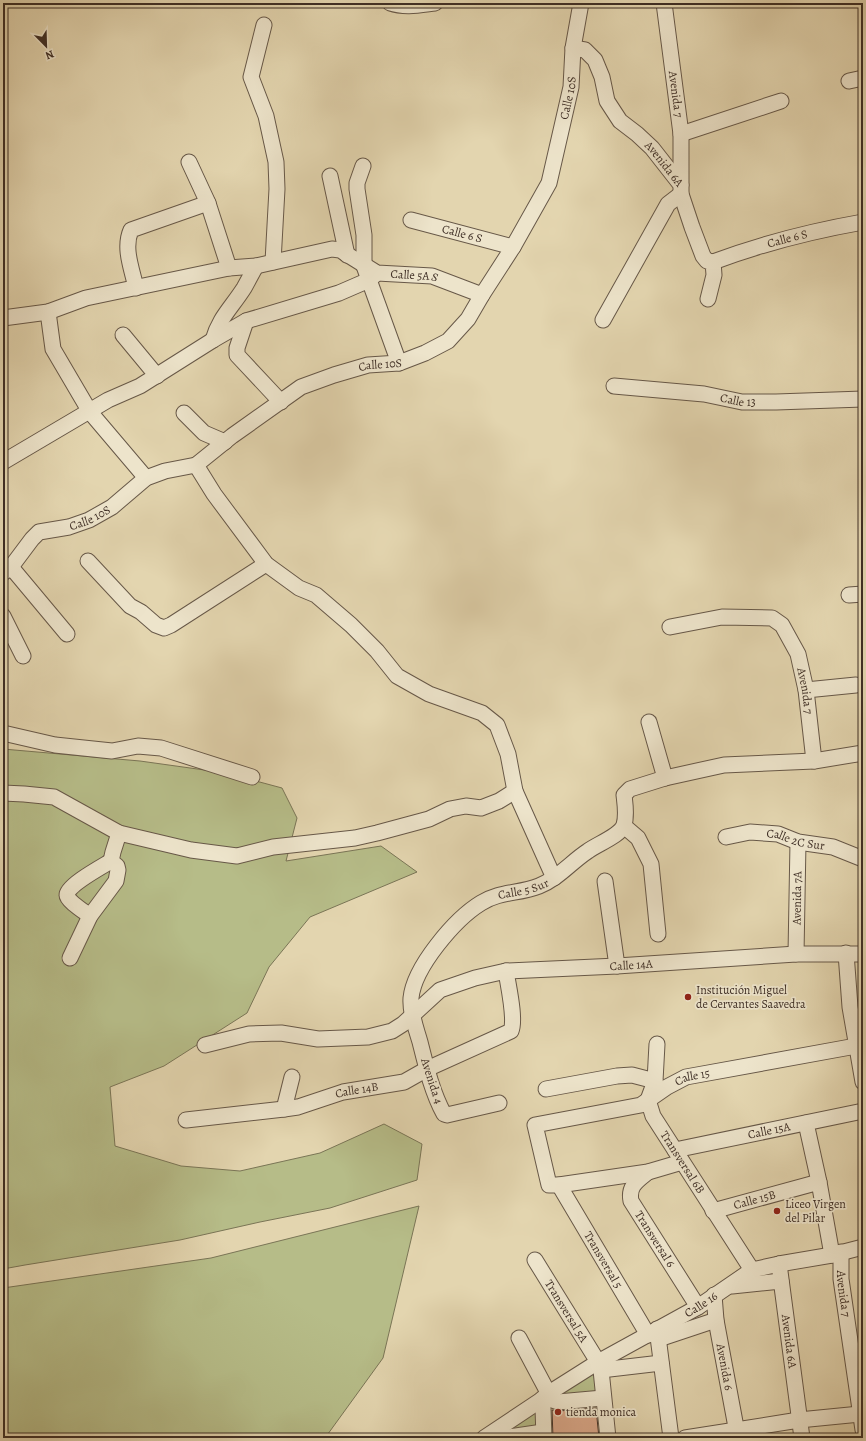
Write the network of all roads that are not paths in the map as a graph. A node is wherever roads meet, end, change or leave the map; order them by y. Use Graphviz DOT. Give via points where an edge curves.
graph roads {
  1 [pos="390,3"];
  2 [pos="435,3"];
  3 [pos="581,3"];
  4 [pos="664,3"];
  5 [pos="264,25"];
  6 [pos="573,48"];
  7 [pos="781,101"];
  8 [pos="681,134"];
  9 [pos="189,162"];
  10 [pos="363,166"];
  11 [pos="330,176"];
  12 [pos="681,190"];
  13 [pos="208,203"];
  14 [pos="410,220"];
  15 [pos="863,222"];
  16 [pos="513,247"];
  17 [pos="347,255"];
  18 [pos="273,262"];
  19 [pos="713,262"];
  20 [pos="256,266"];
  21 [pos="229,268"];
  22 [pos="370,273"];
  23 [pos="136,288"];
  24 [pos="482,295"];
  25 [pos="708,299"];
  26 [pos="48,312"];
  27 [pos="3,318"];
  28 [pos="602,320"];
  29 [pos="246,321"];
  30 [pos="123,336"];
  31 [pos="213,340"];
  32 [pos="399,363"];
  33 [pos="157,376"];
  34 [pos="614,386"];
  35 [pos="863,399"];
  36 [pos="281,402"];
  37 [pos="90,412"];
  38 [pos="184,413"];
  39 [pos="225,442"];
  40 [pos="3,462"];
  41 [pos="196,465"];
  42 [pos="146,478"];
  43 [pos="88,561"];
  44 [pos="266,564"];
  45 [pos="7,570"];
  46 [pos="3,616"];
  47 [pos="670,626"];
  48 [pos="67,634"];
  49 [pos="23,656"];
  50 [pos="856,685"];
  51 [pos="806,690"];
  52 [pos="649,722"];
  53 [pos="3,733"];
  54 [pos="863,753"];
  55 [pos="814,761"];
  56 [pos="252,777"];
  57 [pos="665,778"];
  58 [pos="515,791"];
  59 [pos="3,793"];
  60 [pos="624,826"];
  61 [pos="120,833"];
  62 [pos="726,837"];
  63 [pos="798,842"];
  64 [pos="863,859"];
  65 [pos="111,861"];
  66 [pos="554,878"];
  67 [pos="605,880"];
  68 [pos="90,916"];
  69 [pos="658,934"];
  70 [pos="846,953"];
  71 [pos="796,954"];
  72 [pos="863,954"];
  73 [pos="70,958"];
  74 [pos="617,966"];
  75 [pos="506,971"];
  76 [pos="412,1016"];
  77 [pos="657,1044"];
  78 [pos="205,1045"];
  79 [pos="856,1046"];
  80 [pos="427,1069"];
  81 [pos="292,1077"];
  82 [pos="655,1081"];
  83 [pos="863,1082"];
  84 [pos="546,1089"];
  85 [pos="648,1100"];
  86 [pos="499,1103"];
  87 [pos="284,1109"];
  88 [pos="863,1112"];
  89 [pos="186,1120"];
  90 [pos="806,1123"];
  91 [pos="678,1156"];
  92 [pos="648,1172"];
  93 [pos="819,1182"];
  94 [pos="554,1185"];
  95 [pos="713,1211"];
  96 [pos="863,1247"];
  97 [pos="838,1257"];
  98 [pos="535,1260"];
  99 [pos="783,1263"];
  100 [pos="752,1270"];
  101 [pos="781,1281"];
  102 [pos="731,1286"];
  103 [pos="714,1295"];
  104 [pos="698,1307"];
  105 [pos="716,1320"];
  106 [pos="654,1335"];
  107 [pos="519,1338"];
  108 [pos="661,1363"];
  109 [pos="600,1366"];
  110 [pos="545,1396"];
  111 [pos="603,1398"];
  112 [pos="860,1414"];
  113 [pos="799,1420"];
  114 [pos="863,1430"];
  115 [pos="737,1434"];
  116 [pos="544,1435"];
  117 [pos="484,1438"];
  118 [pos="502,1438"];
  119 [pos="608,1438"];
  120 [pos="671,1438"];
  121 [pos="685,1438"];
  122 [pos="802,1438"];
  1 -- 2 [label="street" via="406,6"];
  3 -- 6 [label="street, Calle 10S"];
  4 -- 8 [label="street, Avenida 7"];
  5 -- 18 [label="street" via="251,77 266,116 276,162"];
  6 -- 12 [label="street, Avenida 6A" via="585,50 595,60 602,76 607,101 620,121 652,148"];
  6 -- 16 [label="street, Calle 10S" via="571,87 549,183"];
  7 -- 8 [label="street"];
  8 -- 12 [label="street, Avenida 7"];
  9 -- 13 [label="street"];
  10 -- 22 [label="street" via="357,189"];
  11 -- 17 [label="street"];
  12 -- 19 [label="street, Avenida 6A" via="703,256 707,261"];
  12 -- 28 [label="street" via="668,204"];
  13 -- 21 [label="street"];
  13 -- 23 [label="street" via="131,230 127,238 127,250"];
  14 -- 16 [label="street, Calle 6 S"];
  15 -- 19 [label="street, Calle 6 S" via="760,246"];
  16 -- 24 [label="street, Calle 10S"];
  17 -- 18 [label="street, Calle 5A S" via="340,250 332,249"];
  17 -- 22 [label="street, Calle 5A S"];
  18 -- 20 [label="street, Calle 5A S"];
  19 -- 25 [label="street" via="714,275"];
  20 -- 21 [label="street, Calle 5A S"];
  20 -- 31 [label="street" via="244,288 220,321"];
  21 -- 23 [label="street, Calle 5A S"];
  22 -- 24 [label="street, Calle 5A S" via="432,276"];
  22 -- 29 [label="street" via="339,293"];
  22 -- 32 [label="street"];
  23 -- 26 [label="street, Calle 5A S" via="86,298"];
  24 -- 32 [label="street, Calle 10S" via="468,319 448,341"];
  26 -- 27 [label="street, Calle 5A S"];
  26 -- 37 [label="street" via="53,349"];
  29 -- 31 [label="street"];
  29 -- 36 [label="street" via="237,355"];
  30 -- 33 [label="street"];
  31 -- 33 [label="street"];
  32 -- 36 [label="street, Calle 10S" via="368,365 334,375 301,387"];
  33 -- 37 [label="street" via="108,400"];
  34 -- 35 [label="street, Calle 13" via="704,394 742,402"];
  36 -- 39 [label="street, Calle 10S"];
  37 -- 40 [label="street"];
  37 -- 42 [label="street"];
  38 -- 39 [label="street" via="204,433"];
  39 -- 41 [label="street, Calle 10S"];
  41 -- 42 [label="street, Calle 10S"];
  41 -- 44 [label="street" via="214,494"];
  42 -- 45 [label="street, Calle 10S" via="112,507 90,520 69,527 39,532"];
  43 -- 44 [label="street" via="130,606 164,628"];
  44 -- 58 [label="street" via="299,588 316,595 351,625 397,676 429,694 482,713 497,725 508,754"];
  45 -- 48 [label="street"];
  46 -- 49 [label="street"];
  47 -- 51 [label="street, Avenida 7" via="722,617 772,618 782,625 798,654"];
  50 -- 51 [label="street"];
  51 -- 55 [label="street, Avenida 7"];
  52 -- 57 [label="street"];
  53 -- 56 [label="street" via="55,745 112,751 138,746 162,748"];
  54 -- 55 [label="street"];
  55 -- 57 [label="street" via="724,765"];
  57 -- 60 [label="street" via="626,792"];
  58 -- 61 [label="street" via="481,808 466,806 450,809 429,819 377,833 355,838 273,847 237,856 191,850"];
  58 -- 66 [label="street"];
  59 -- 61 [label="street" via="54,797"];
  60 -- 66 [label="street, Calle 5 Sur"];
  60 -- 69 [label="street" via="638,838 651,864"];
  61 -- 65 [label="street"];
  62 -- 63 [label="street, Calle 2C Sur" via="750,832 778,834"];
  63 -- 64 [label="street, Calle 2C Sur" via="833,847"];
  63 -- 71 [label="street, Avenida 7A"];
  65 -- 68 [label="street" via="117,866 116,881"];
  65 -- 68 [label="street" via="68,891 69,900"];
  66 -- 76 [label="street, Calle 5 Sur" via="539,886 500,894 482,903 457,922 432,952 415,981 411,998"];
  67 -- 74 [label="street"];
  68 -- 73 [label="street"];
  70 -- 71 [label="street, Calle 14A"];
  70 -- 72 [label="street, Calle 14A"];
  70 -- 79 [label="street"];
  71 -- 74 [label="street, Calle 14A"];
  74 -- 75 [label="street, Calle 14A"];
  75 -- 76 [label="street, Calle 14A" via="440,990"];
  75 -- 80 [label="street, Calle 14B" via="513,1027 511,1030"];
  76 -- 78 [label="street" via="392,1031 368,1037 318,1039 281,1033 249,1034"];
  76 -- 80 [label="street, Avenida 4"];
  77 -- 82 [label="street"];
  79 -- 83 [label="street"];
  79 -- 85 [label="street, Calle 15" via="686,1077"];
  80 -- 86 [label="street, Avenida 4" via="444,1114"];
  80 -- 87 [label="street, Calle 14B" via="404,1082 343,1092"];
  81 -- 87 [label="street"];
  82 -- 84 [label="street" via="632,1075 617,1076"];
  82 -- 85 [label="street"];
  85 -- 91 [label="street, Transversal 6B" via="653,1116"];
  85 -- 94 [label="street, Calle 15" via="632,1107 535,1125"];
  87 -- 89 [label="street, Calle 14B"];
  88 -- 90 [label="street, Calle 15A"];
  90 -- 91 [label="street, Calle 15A"];
  90 -- 93 [label="street, Avenida 7"];
  91 -- 92 [label="street, Calle 15A"];
  91 -- 95 [label="street, Transversal 6B"];
  92 -- 94 [label="street, Calle 15A"];
  92 -- 104 [label="street, Transversal 6" via="632,1187 631,1201"];
  93 -- 95 [label="street, Calle 15B"];
  93 -- 97 [label="street, Avenida 7"];
  94 -- 106 [label="street, Transversal 5"];
  95 -- 100 [label="street, Transversal 6B"];
  96 -- 97 [label="street, Calle 16"];
  97 -- 99 [label="street, Calle 16"];
  97 -- 112 [label="street, Avenida 7"];
  98 -- 109 [label="street, Transversal 5A"];
  99 -- 100 [label="street, Calle 16"];
  99 -- 101 [label="street, Avenida 6A"];
  100 -- 102 [label="street, Calle 16"];
  101 -- 102 [label="street"];
  101 -- 113 [label="street, Avenida 6A"];
  102 -- 103 [label="street, Calle 16"];
  103 -- 104 [label="street, Calle 16"];
  103 -- 105 [label="street, Avenida 6"];
  104 -- 106 [label="street, Calle 16"];
  105 -- 106 [label="street"];
  105 -- 115 [label="street, Avenida 6"];
  106 -- 108 [label="street"];
  106 -- 109 [label="street, Calle 16"];
  107 -- 110 [label="street"];
  108 -- 109 [label="street"];
  108 -- 120 [label="street"];
  109 -- 110 [label="street, Calle 16"];
  109 -- 111 [label="street"];
  110 -- 111 [label="street" via="558,1402"];
  110 -- 116 [label="street"];
  110 -- 117 [label="street, Calle 16"];
  111 -- 119 [label="street"];
  112 -- 113 [label="street"];
  112 -- 114 [label="street, Avenida 7"];
  113 -- 115 [label="street"];
  113 -- 122 [label="street, Avenida 6A"];
  115 -- 121 [label="street"];
  116 -- 118 [label="street"];
}
